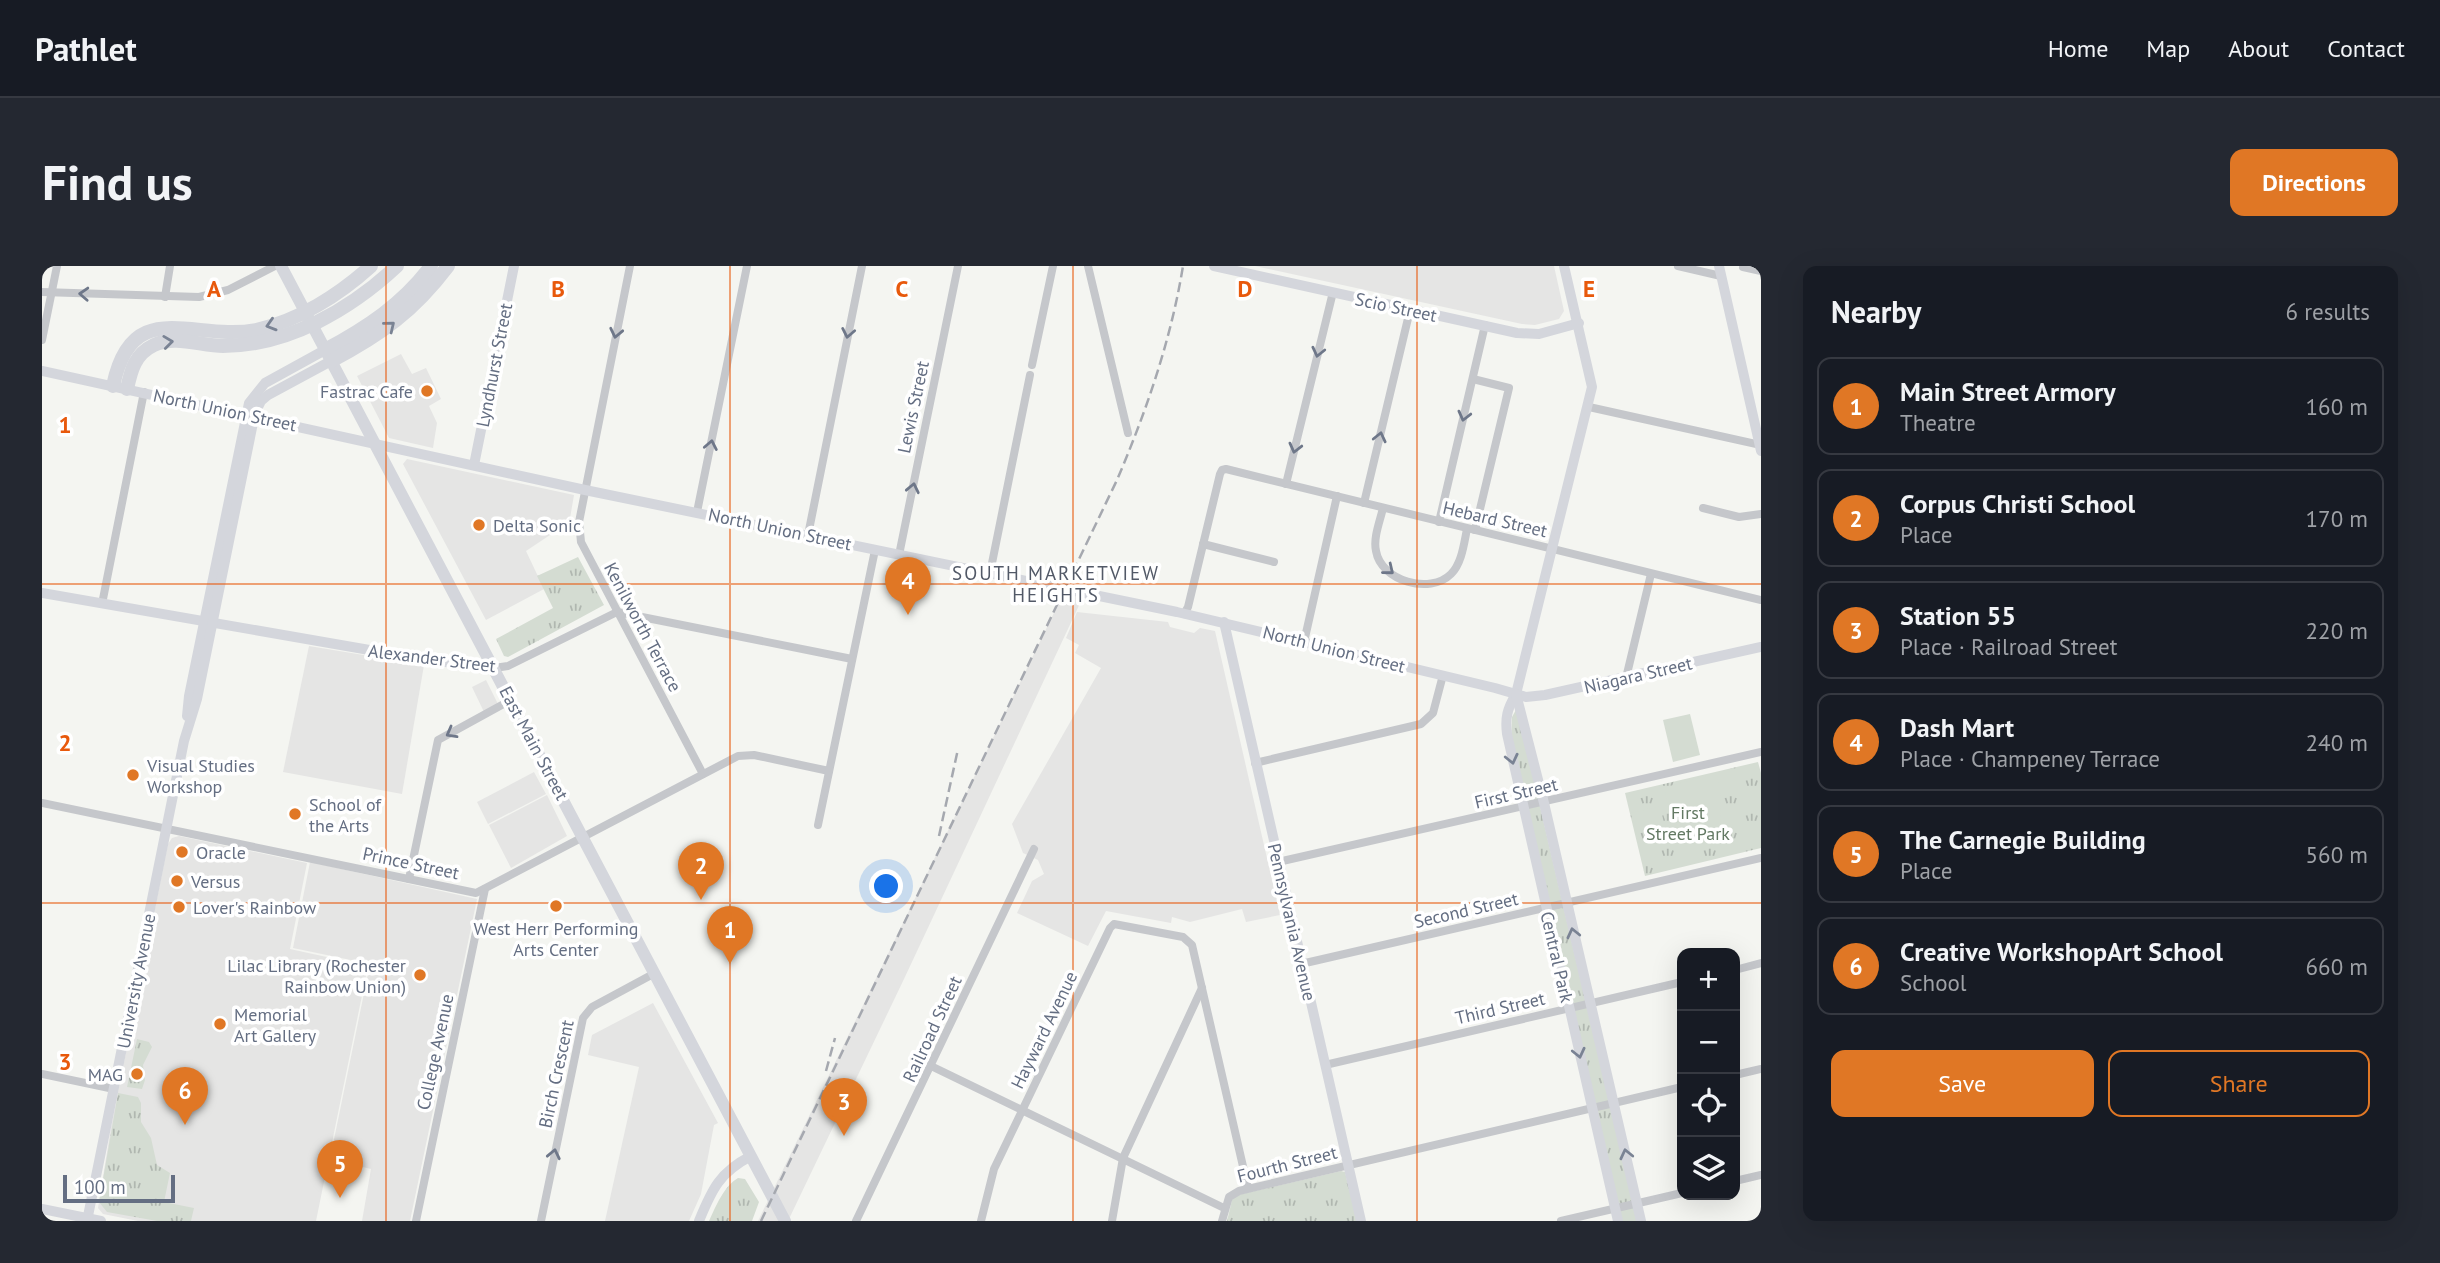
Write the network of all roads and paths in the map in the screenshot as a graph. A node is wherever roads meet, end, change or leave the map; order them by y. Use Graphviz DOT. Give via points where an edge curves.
graph roads {
  1 [pos="57,266"];
  2 [pos="170,266"];
  3 [pos="275,266"];
  4 [pos="281,266"];
  5 [pos="371,266"];
  6 [pos="397,266"];
  7 [pos="431,266"];
  8 [pos="448,266"];
  9 [pos="514,266"];
  10 [pos="630,266"];
  11 [pos="747,266"];
  12 [pos="862,266"];
  13 [pos="958,266"];
  14 [pos="1053,266"];
  15 [pos="1088,266"];
  16 [pos="1214,266"];
  17 [pos="1564,266"];
  18 [pos="1678,266"];
  19 [pos="1743,267"];
  20 [pos="1255,270"];
  21 [pos="1720,271"];
  22 [pos="1761,271"];
  23 [pos="42,292"];
  24 [pos="52,292"];
  25 [pos="1333,292"];
  26 [pos="165,298"];
  27 [pos="1410,310"];
  28 [pos="1579,323"];
  29 [pos="1485,326"];
  30 [pos="42,340"];
  31 [pos="328,356"];
  32 [pos="1032,365"];
  33 [pos="42,370"];
  34 [pos="1030,375"];
  35 [pos="1473,379"];
  36 [pos="120,387"];
  37 [pos="144,392"];
  38 [pos="1589,407"];
  39 [pos="250,416"];
  40 [pos="1128,433"];
  41 [pos="374,443"];
  42 [pos="1760,447"];
  43 [pos="474,464"];
  44 [pos="1286,484"];
  45 [pos="585,490"];
  46 [pos="1337,496"];
  47 [pos="1364,503"];
  48 [pos="1383,508"];
  49 [pos="1703,508"];
  50 [pos="697,512"];
  51 [pos="1761,514"];
  52 [pos="1439,522"];
  53 [pos="1471,529"];
  54 [pos="808,536"];
  55 [pos="1203,544"];
  56 [pos="1553,549"];
  57 [pos="875,550"];
  58 [pos="899,555"];
  59 [pos="1274,562"];
  60 [pos="990,573"];
  61 [pos="1651,574"];
  62 [pos="42,593"];
  63 [pos="1761,600"];
  64 [pos="102,604"];
  65 [pos="617,612"];
  66 [pos="1184,614"];
  67 [pos="209,622"];
  68 [pos="1224,622"];
  69 [pos="1304,642"];
  70 [pos="1761,647"];
  71 [pos="852,659"];
  72 [pos="494,668"];
  73 [pos="1443,675"];
  74 [pos="1626,678"];
  75 [pos="1516,694"];
  76 [pos="511,700"];
  77 [pos="1761,752"];
  78 [pos="1255,763"];
  79 [pos="829,771"];
  80 [pos="703,774"];
  81 [pos="42,803"];
  82 [pos="1544,803"];
  83 [pos="1523,807"];
  84 [pos="818,825"];
  85 [pos="167,829"];
  86 [pos="583,836"];
  87 [pos="1034,849"];
  88 [pos="1761,858"];
  89 [pos="1278,863"];
  90 [pos="410,879"];
  91 [pos="485,889"];
  92 [pos="1566,903"];
  93 [pos="1546,908"];
  94 [pos="1761,963"];
  95 [pos="1301,964"];
  96 [pos="1740,969"];
  97 [pos="655,973"];
  98 [pos="1677,983"];
  99 [pos="1202,988"];
  100 [pos="1590,1003"];
  101 [pos="1569,1008"];
  102 [pos="1325,1065"];
  103 [pos="931,1066"];
  104 [pos="1761,1069"];
  105 [pos="42,1074"];
  106 [pos="1739,1074"];
  107 [pos="114,1088"];
  108 [pos="1677,1088"];
  109 [pos="1614,1103"];
  110 [pos="1592,1108"];
  111 [pos="1023,1110"];
  112 [pos="751,1156"];
  113 [pos="1123,1158"];
  114 [pos="1348,1165"];
  115 [pos="1761,1175"];
  116 [pos="1740,1180"];
  117 [pos="1248,1188"];
  118 [pos="1677,1194"];
  119 [pos="1637,1203"];
  120 [pos="1224,1208"];
  121 [pos="1615,1208"];
  122 [pos="42,1209"];
  123 [pos="87,1220"];
  124 [pos="101,1221"];
  125 [pos="416,1221"];
  126 [pos="541,1221"];
  127 [pos="699,1221"];
  128 [pos="785,1221"];
  129 [pos="856,1221"];
  130 [pos="981,1221"];
  131 [pos="1112,1221"];
  132 [pos="1222,1221"];
  133 [pos="1361,1221"];
  134 [pos="1561,1221"];
  135 [pos="1618,1221"];
  136 [pos="1641,1221"];
  1 -- 24 [label="street"];
  2 -- 26 [label="street"];
  3 -- 26 [label="street" via="217,294"];
  4 -- 31 [label="main road, East Main Street"];
  5 -- 36 [label="highway, one-way" via="334,295 273,325 225,333 167,326 145,333 125,351 117,367"];
  36 -- 6 [label="highway, one-way" via="134,362 156,344 238,345 277,337 336,311"];
  7 -- 31 [label="highway" via="397,304"];
  31 -- 8 [label="highway, one-way" via="384,331"];
  9 -- 43 [label="street, Lyndhurst Street"];
  10 -- 45 [label="street, Kenilworth Terrace, one-way"];
  50 -- 11 [label="street, one-way"];
  12 -- 54 [label="street, one-way"];
  58 -- 13 [label="street, Lewis Street, one-way"];
  14 -- 32 [label="street"];
  15 -- 40 [label="street"];
  16 -- 20 [label="street, Scio Street"];
  17 -- 28 [label="street, Central Park"];
  18 -- 21 [label="street"];
  19 -- 22 [label="street"];
  20 -- 25 [label="street, Scio Street"];
  21 -- 42 [label="street"];
  23 -- 24 [label="street"];
  26 -- 24 [label="street, one-way"];
  24 -- 30 [label="street"];
  25 -- 27 [label="street, Scio Street"];
  25 -- 44 [label="street, one-way"];
  27 -- 29 [label="street, Scio Street"];
  47 -- 27 [label="street, one-way"];
  28 -- 29 [label="street, Scio Street" via="1527,334"];
  28 -- 38 [label="street, Central Park" via="1592,379"];
  29 -- 35 [label="street"];
  31 -- 39 [label="street, University Avenue" via="261,386 252,398"];
  31 -- 41 [label="main road, East Main Street"];
  33 -- 36 [label="street, North Union Street"];
  34 -- 60 [label="street"];
  35 -- 52 [label="street, one-way"];
  35 -- 53 [label="street" via="1509,388"];
  36 -- 37 [label="street, North Union Street"];
  37 -- 39 [label="street, North Union Street"];
  37 -- 64 [label="street"];
  38 -- 42 [label="street"];
  38 -- 56 [label="street, Central Park"];
  39 -- 41 [label="street, North Union Street"];
  39 -- 67 [label="street, University Avenue"];
  41 -- 43 [label="street, North Union Street"];
  41 -- 72 [label="main road, East Main Street"];
  43 -- 45 [label="street, North Union Street"];
  44 -- 46 [label="street, Hebard Street"];
  44 -- 55 [label="street, Hebard Street" via="1222,470"];
  45 -- 50 [label="street, North Union Street"];
  45 -- 65 [label="street, Kenilworth Terrace" via="579,534"];
  46 -- 47 [label="street, Hebard Street"];
  46 -- 69 [label="street"];
  47 -- 48 [label="street, Hebard Street"];
  48 -- 52 [label="street, Hebard Street"];
  48 -- 53 [label="street, one-way" via="1375,547 1380,564 1393,576 1421,584 1442,581 1455,570"];
  49 -- 51 [label="street" via="1740,517"];
  50 -- 54 [label="street, North Union Street"];
  52 -- 53 [label="street, Hebard Street"];
  53 -- 56 [label="street, Hebard Street"];
  54 -- 57 [label="street, North Union Street"];
  55 -- 59 [label="street"];
  55 -- 66 [label="street"];
  56 -- 61 [label="street, Hebard Street"];
  56 -- 75 [label="street, Central Park"];
  57 -- 58 [label="street, North Union Street"];
  57 -- 71 [label="street"];
  58 -- 60 [label="street, North Union Street"];
  60 -- 66 [label="street, North Union Street"];
  61 -- 63 [label="street, Hebard Street"];
  61 -- 74 [label="street"];
  62 -- 64 [label="street, Alexander Street"];
  64 -- 67 [label="street, Alexander Street"];
  65 -- 71 [label="street"];
  65 -- 72 [label="street, Alexander Street" via="508,666"];
  65 -- 80 [label="street, Kenilworth Terrace"];
  66 -- 68 [label="street, North Union Street"];
  67 -- 72 [label="street, Alexander Street"];
  67 -- 85 [label="street, University Avenue" via="189,696"];
  68 -- 69 [label="street, North Union Street"];
  68 -- 78 [label="street, Pennsylvania Avenue"];
  69 -- 73 [label="street, North Union Street"];
  70 -- 74 [label="street, Niagara Street"];
  71 -- 79 [label="street"];
  72 -- 76 [label="main road, East Main Street"];
  73 -- 75 [label="street, North Union Street"];
  73 -- 78 [label="street" via="1433,713 1421,724"];
  74 -- 75 [label="street, Niagara Street" via="1535,697"];
  75 -- 82 [label="street, Central Park"];
  75 -- 83 [label="street, Central Park, one-way" via="1506,719"];
  76 -- 86 [label="main road, East Main Street"];
  76 -- 90 [label="street, one-way" via="439,740"];
  77 -- 82 [label="street, First Street"];
  78 -- 89 [label="street, Pennsylvania Avenue"];
  79 -- 80 [label="street" via="748,754"];
  79 -- 84 [label="street"];
  80 -- 86 [label="street"];
  81 -- 85 [label="street, Prince Street"];
  82 -- 83 [label="street, First Street"];
  82 -- 92 [label="street, Central Park"];
  83 -- 89 [label="street, First Street"];
  83 -- 93 [label="street, Central Park"];
  85 -- 90 [label="street, Prince Street"];
  85 -- 107 [label="street, University Avenue"];
  86 -- 91 [label="street"];
  86 -- 97 [label="main road, East Main Street"];
  87 -- 103 [label="street, Railroad Street"];
  88 -- 92 [label="street, Second Street"];
  89 -- 95 [label="street, Pennsylvania Avenue"];
  90 -- 91 [label="street, Prince Street" via="476,893"];
  91 -- 125 [label="street, College Avenue"];
  92 -- 93 [label="street, Second Street"];
  100 -- 92 [label="street, Central Park, one-way"];
  93 -- 95 [label="street, Second Street"];
  93 -- 101 [label="street, Central Park"];
  94 -- 96 [label="street"];
  95 -- 102 [label="street, Pennsylvania Avenue"];
  97 -- 112 [label="main road, East Main Street"];
  126 -- 97 [label="street, Birch Crescent, one-way" via="581,1025 589,1010"];
  98 -- 100 [label="street, Third Street"];
  99 -- 111 [label="street, Hayward Avenue" via="1187,939 1112,926"];
  99 -- 113 [label="street"];
  99 -- 117 [label="street"];
  100 -- 101 [label="street, Third Street"];
  100 -- 109 [label="street, Central Park"];
  101 -- 102 [label="street, Third Street"];
  101 -- 110 [label="street, Central Park, one-way"];
  102 -- 114 [label="street, Pennsylvania Avenue"];
  103 -- 111 [label="street"];
  103 -- 129 [label="street, Railroad Street"];
  104 -- 106 [label="street"];
  105 -- 107 [label="street"];
  107 -- 123 [label="street, University Avenue"];
  108 -- 109 [label="street, Fourth Street"];
  109 -- 110 [label="street, Fourth Street"];
  119 -- 109 [label="street, Central Park, one-way"];
  110 -- 114 [label="street, Fourth Street"];
  110 -- 121 [label="street, Central Park"];
  111 -- 113 [label="street"];
  111 -- 130 [label="street, Hayward Avenue" via="994,1169"];
  112 -- 127 [label="street" via="722,1175"];
  112 -- 128 [label="main road, East Main Street"];
  113 -- 120 [label="street"];
  113 -- 131 [label="street"];
  114 -- 117 [label="street, Fourth Street"];
  114 -- 133 [label="street, Pennsylvania Avenue"];
  115 -- 116 [label="street"];
  117 -- 120 [label="street, Fourth Street" via="1234,1193"];
  118 -- 119 [label="street"];
  119 -- 121 [label="street"];
  119 -- 136 [label="street, Central Park"];
  120 -- 132 [label="street"];
  121 -- 134 [label="street"];
  121 -- 135 [label="street, Central Park"];
  122 -- 123 [label="street"];
  123 -- 124 [label="street"];
}
